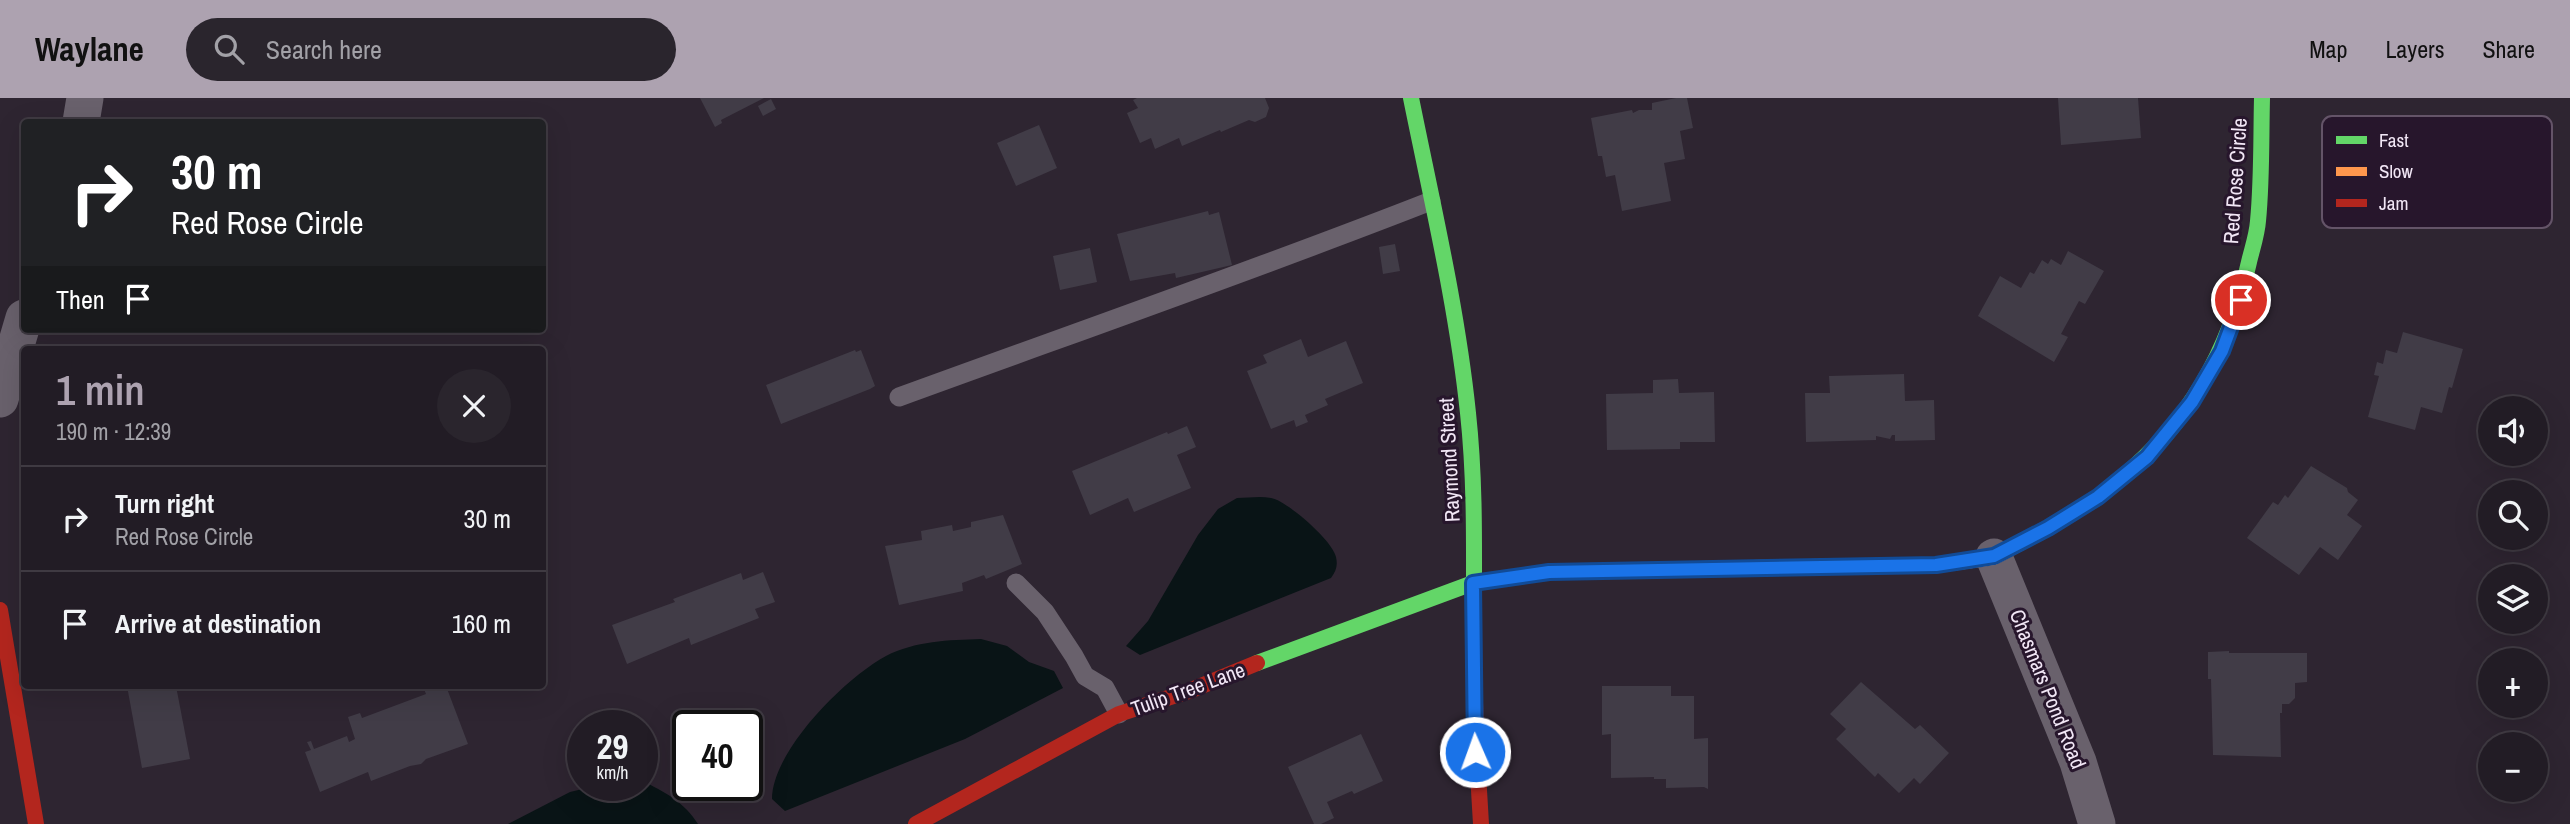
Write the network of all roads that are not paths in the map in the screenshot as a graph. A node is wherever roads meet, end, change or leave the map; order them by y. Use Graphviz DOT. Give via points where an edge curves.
graph roads {
  1 [pos="85,98"];
  2 [pos="1411,98"];
  3 [pos="2262,98"];
  4 [pos="81,119"];
  5 [pos="1432,201"];
  6 [pos="21,328"];
  7 [pos="899,397"];
  8 [pos="0,399"];
  9 [pos="1994,556"];
  10 [pos="1016,583"];
  11 [pos="1473,583"];
  12 [pos="0,610"];
  13 [pos="1119,714"];
  14 [pos="36,824"];
  15 [pos="916,824"];
  16 [pos="1481,824"];
  17 [pos="2097,824"];
  1 -- 4 [label="street"];
  2 -- 5 [label="street, Raymond Street"];
  3 -- 9 [label="street, Red Rose Circle" via="2258,222 2241,300 2222,351 2192,402 2147,457 2098,497"];
  5 -- 7 [label="lane"];
  5 -- 11 [label="street, Raymond Street" via="1465,379 1473,484"];
  6 -- 8 [label="street"];
  9 -- 11 [label="street, Red Rose Circle" via="1936,565 1549,572"];
  9 -- 17 [label="street, Chasmars Pond Road" via="2078,762"];
  10 -- 13 [label="lane" via="1045,612 1085,676 1105,688"];
  11 -- 13 [label="street, Tulip Tree Lane"];
  11 -- 16 [label="street, Raymond Street" via="1475,752"];
  12 -- 14 [label="street"];
  13 -- 15 [label="street, Tulip Tree Lane"];
}
